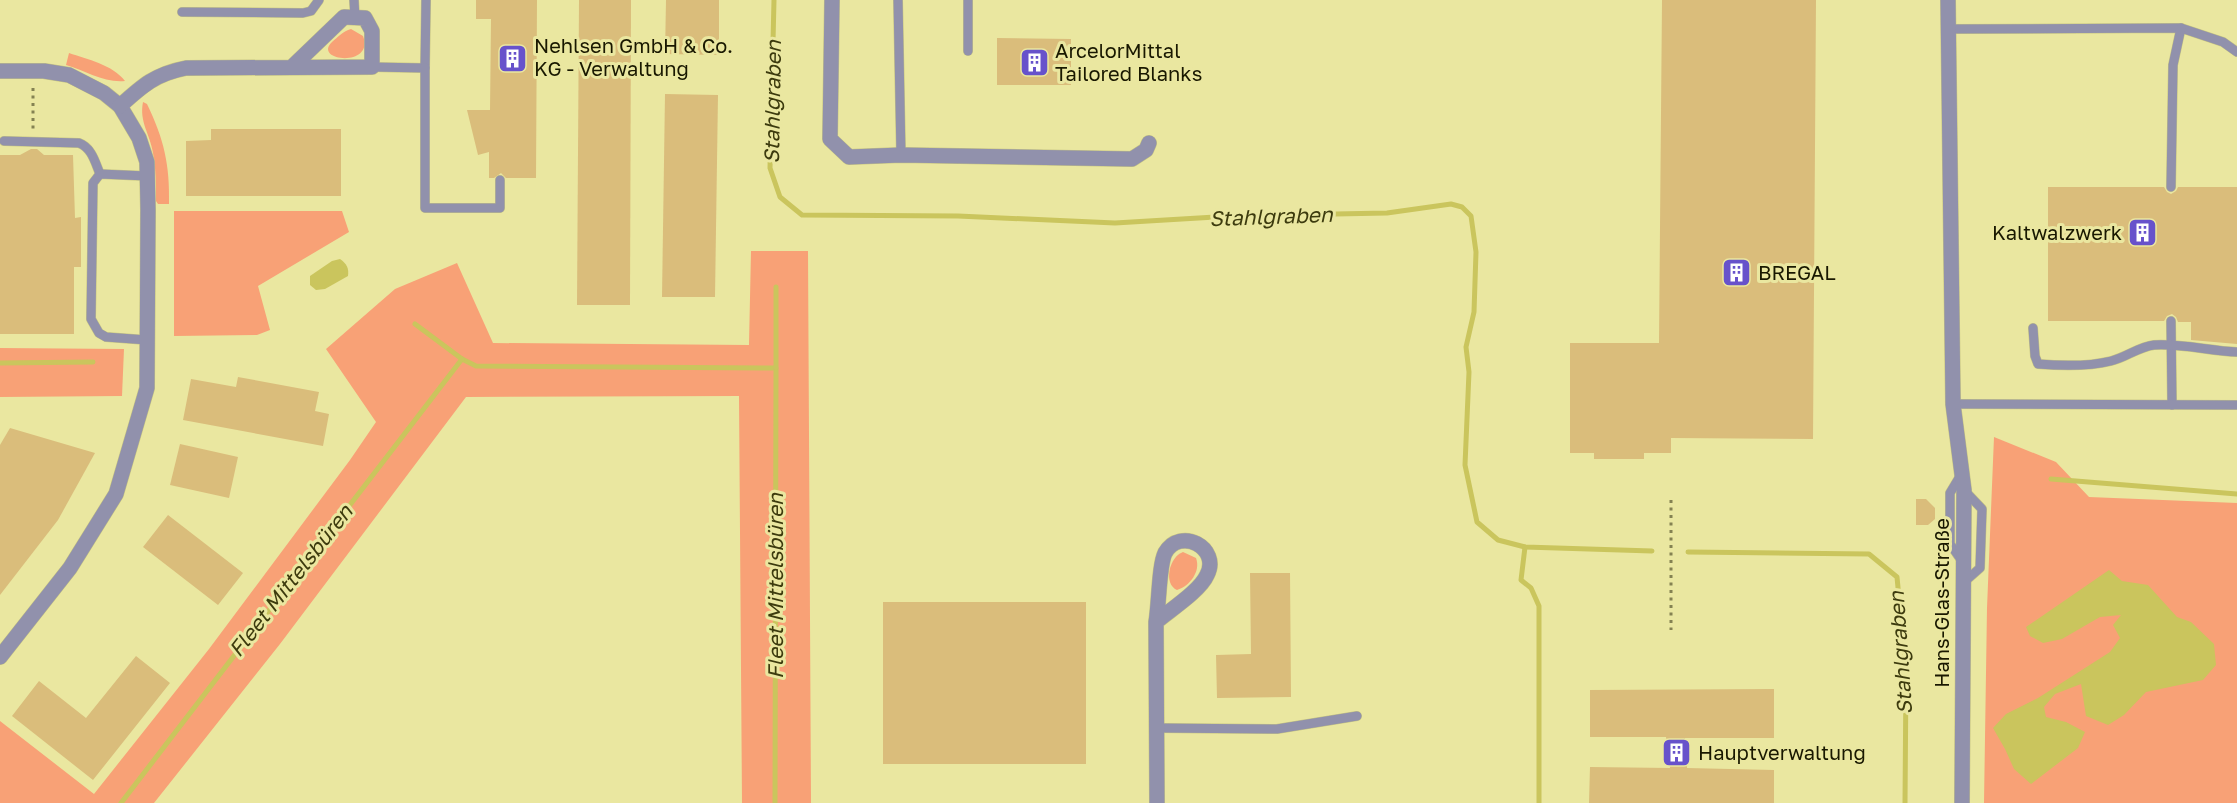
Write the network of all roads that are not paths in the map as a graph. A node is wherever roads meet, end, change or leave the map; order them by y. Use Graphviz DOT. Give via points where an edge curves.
graph roads {
  1 [pos="319,0"];
  2 [pos="354,0"];
  3 [pos="426,0"];
  4 [pos="832,0"];
  5 [pos="898,0"];
  6 [pos="968,0"];
  7 [pos="1948,0"];
  8 [pos="182,12"];
  9 [pos="354,18"];
  10 [pos="2181,28"];
  11 [pos="1948,29"];
  12 [pos="968,51"];
  13 [pos="2237,52"];
  14 [pos="292,67"];
  15 [pos="372,67"];
  16 [pos="425,68"];
  17 [pos="0,71"];
  18 [pos="120,106"];
  19 [pos="4,141"];
  20 [pos="1149,143"];
  21 [pos="900,155"];
  22 [pos="100,174"];
  23 [pos="147,176"];
  24 [pos="500,180"];
  25 [pos="2171,187"];
  26 [pos="2171,321"];
  27 [pos="2033,328"];
  28 [pos="147,340"];
  29 [pos="2171,345"];
  30 [pos="2237,352"];
  31 [pos="1953,404"];
  32 [pos="2172,405"];
  33 [pos="2237,405"];
  34 [pos="1963,471"];
  35 [pos="1964,490"];
  36 [pos="1963,562"];
  37 [pos="1963,583"];
  38 [pos="1156,622"];
  39 [pos="0,657"];
  40 [pos="1357,716"];
  41 [pos="1157,728"];
  42 [pos="1157,803"];
  43 [pos="1962,803"];
  1 -- 8 [label="lane" via="311,11 303,13"];
  2 -- 9 [label="lane"];
  3 -- 16 [label="lane"];
  4 -- 21 [label="street" via="830,139 849,157"];
  5 -- 21 [label="lane"];
  6 -- 12 [label="lane"];
  7 -- 11 [label="street, Hans-Glas-Straße"];
  9 -- 14 [label="street" via="344,17"];
  9 -- 15 [label="street" via="365,18 372,31"];
  10 -- 11 [label="lane"];
  10 -- 13 [label="lane" via="2223,42"];
  10 -- 25 [label="lane" via="2173,65"];
  11 -- 31 [label="street, Hans-Glas-Straße"];
  14 -- 15 [label="street"];
  14 -- 18 [label="street" via="186,68 165,72"];
  15 -- 16 [label="lane"];
  16 -- 24 [label="lane" via="425,208 500,208"];
  17 -- 18 [label="street" via="69,75"];
  18 -- 23 [label="street" via="139,138"];
  19 -- 22 [label="lane" via="79,143 90,151"];
  20 -- 21 [label="street" via="1146,150 1132,159"];
  22 -- 23 [label="lane"];
  22 -- 28 [label="lane" via="93,183 91,319 106,337"];
  23 -- 28 [label="street"];
  26 -- 29 [label="lane"];
  27 -- 29 [label="lane" via="2038,364 2087,365 2140,348"];
  28 -- 39 [label="street" via="147,388 116,494 70,568"];
  29 -- 30 [label="lane"];
  29 -- 32 [label="lane"];
  31 -- 32 [label="lane"];
  31 -- 34 [label="street, Hans-Glas-Straße"];
  32 -- 33 [label="lane"];
  34 -- 35 [label="street, Hans-Glas-Straße"];
  34 -- 36 [label="lane" via="1950,493 1950,544"];
  35 -- 36 [label="street, Hans-Glas-Straße"];
  35 -- 37 [label="lane" via="1982,509 1980,568"];
  36 -- 37 [label="street, Hans-Glas-Straße"];
  37 -- 43 [label="street, Hans-Glas-Straße"];
  38 -- 38 [label="street" via="1207,576 1208,554 1197,543 1175,543 1164,555"];
  38 -- 41 [label="street"];
  40 -- 41 [label="lane" via="1277,729"];
  41 -- 42 [label="street"];
}
